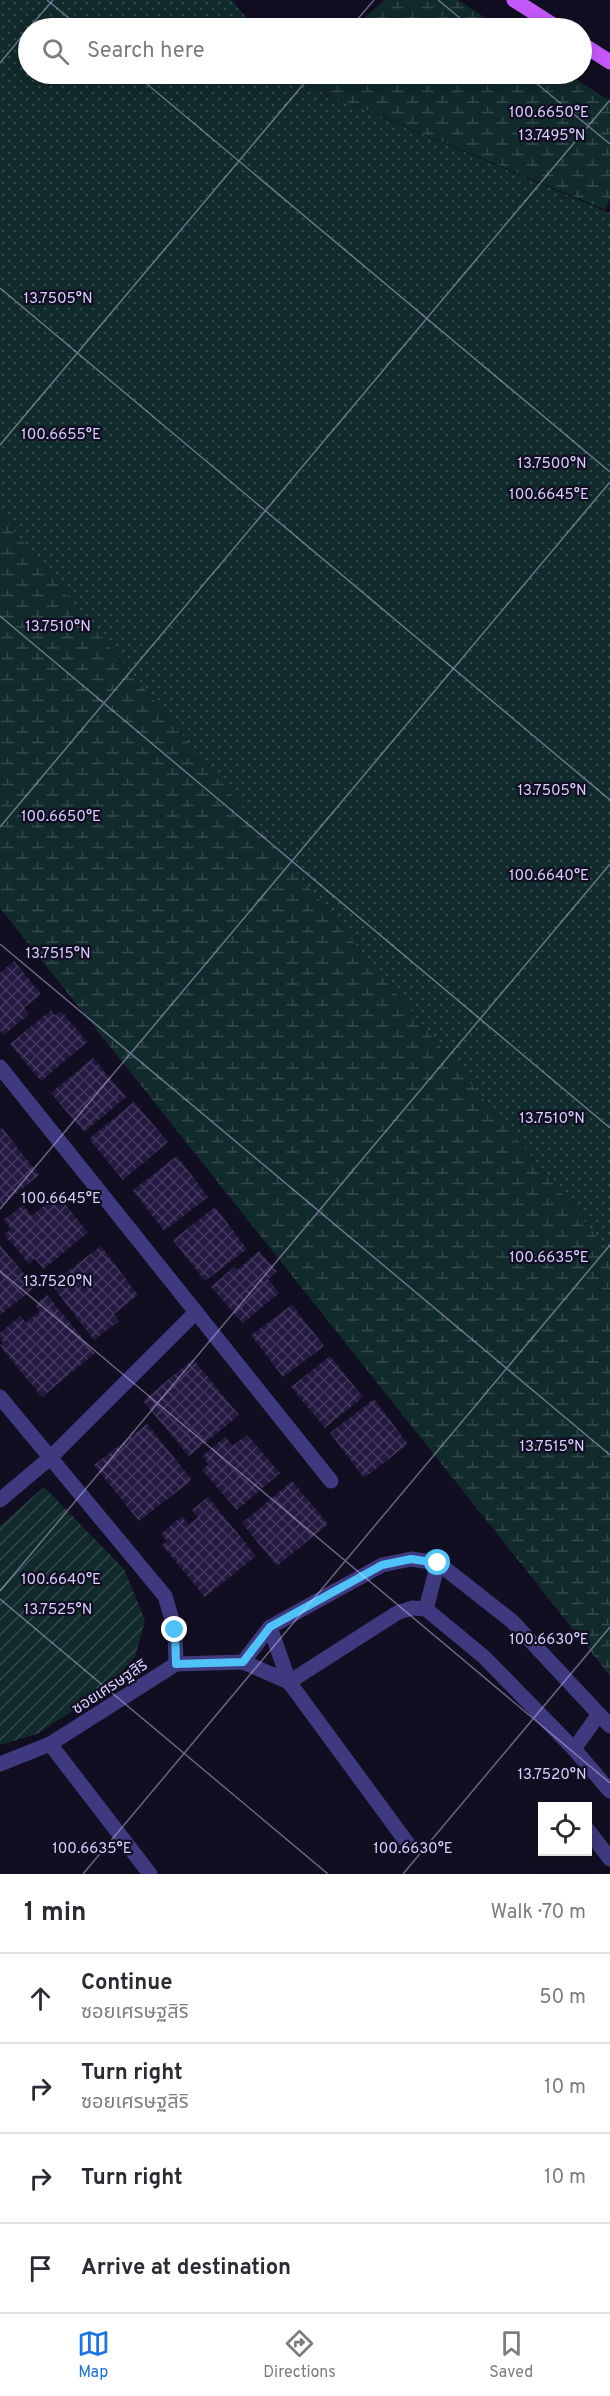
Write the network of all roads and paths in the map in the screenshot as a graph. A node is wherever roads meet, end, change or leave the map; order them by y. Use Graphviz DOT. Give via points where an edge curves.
graph roads {
  1 [pos="514,0"];
  2 [pos="542,18"];
  3 [pos="592,50"];
  4 [pos="610,62"];
  5 [pos="0,1067"];
  6 [pos="196,1312"];
  7 [pos="0,1397"];
  8 [pos="50,1458"];
  9 [pos="332,1481"];
  10 [pos="0,1500"];
  11 [pos="438,1563"];
  12 [pos="426,1609"];
  13 [pos="270,1627"];
  14 [pos="243,1662"];
  15 [pos="176,1664"];
  16 [pos="289,1682"];
  17 [pos="599,1714"];
  18 [pos="610,1726"];
  19 [pos="51,1744"];
  20 [pos="574,1749"];
  21 [pos="0,1764"];
  22 [pos="610,1791"];
  23 [pos="592,1835"];
  24 [pos="408,1844"];
  25 [pos="610,1859"];
  26 [pos="150,1874"];
  1 -- 2 [label="main road"];
  3 -- 4 [label="main road"];
  5 -- 6 [label="street"];
  6 -- 8 [label="street"];
  6 -- 9 [label="street"];
  7 -- 8 [label="street"];
  8 -- 10 [label="street"];
  8 -- 15 [label="street" via="165,1596 175,1630"];
  11 -- 12 [label="street"];
  11 -- 13 [label="street" via="411,1559 382,1565"];
  11 -- 17 [label="street" via="513,1622"];
  12 -- 16 [label="street" via="397,1613"];
  12 -- 20 [label="street" via="484,1657"];
  13 -- 14 [label="street"];
  13 -- 16 [label="street"];
  14 -- 15 [label="street"];
  14 -- 16 [label="street"];
  15 -- 19 [label="street, ซอยเศรษฐสิริ"];
  16 -- 24 [label="street"];
  17 -- 18 [label="street"];
  17 -- 20 [label="street"];
  19 -- 21 [label="street, ซอยเศรษฐสิริ"];
  19 -- 26 [label="street"];
  20 -- 22 [label="street"];
  23 -- 25 [label="street"];
}
